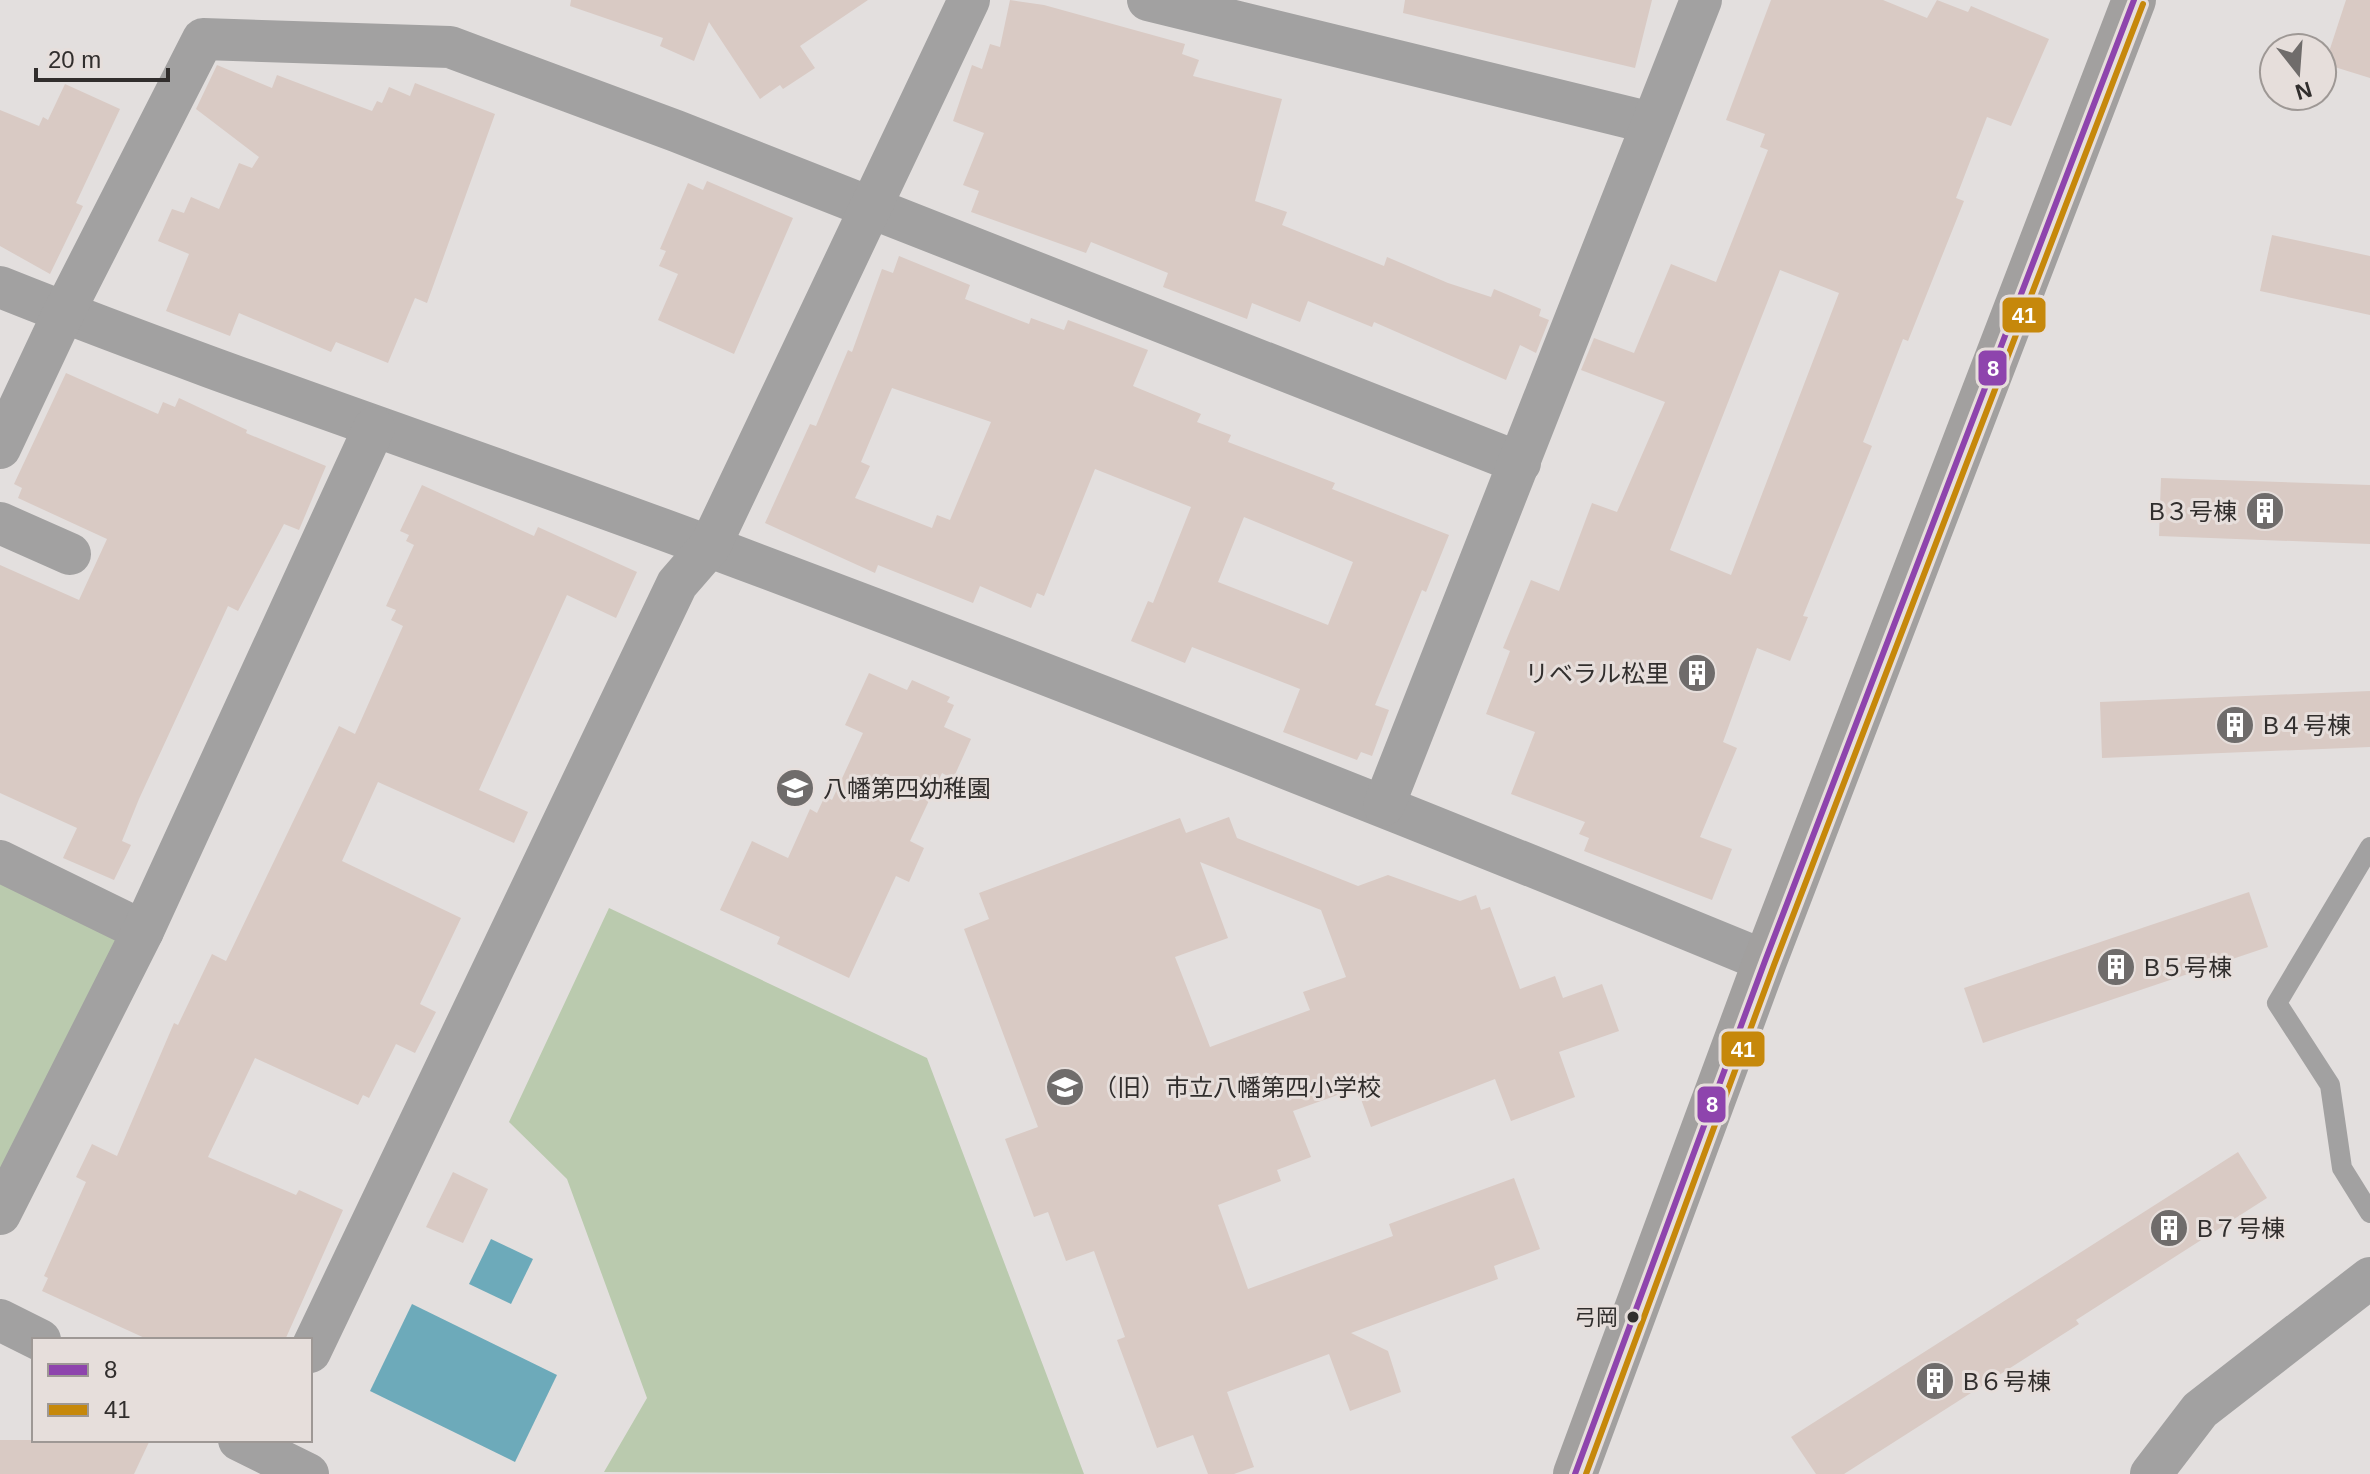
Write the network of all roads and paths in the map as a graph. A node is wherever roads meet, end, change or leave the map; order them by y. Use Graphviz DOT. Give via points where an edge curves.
graph roads {
  1 [pos="969,0"];
  2 [pos="1148,0"];
  3 [pos="1701,0"];
  4 [pos="2134,0"];
  5 [pos="1651,123"];
  6 [pos="869,209"];
  7 [pos="0,287"];
  8 [pos="64,312"];
  9 [pos="374,428"];
  10 [pos="0,448"];
  11 [pos="1520,463"];
  12 [pos="0,523"];
  13 [pos="710,546"];
  14 [pos="70,554"];
  15 [pos="1384,805"];
  16 [pos="2370,847"];
  17 [pos="0,861"];
  18 [pos="143,931"];
  19 [pos="1765,961"];
  20 [pos="2370,1213"];
  21 [pos="0,1214"];
  22 [pos="2370,1278"];
  23 [pos="0,1320"];
  24 [pos="36,1338"];
  25 [pos="312,1348"];
  26 [pos="256,1444"];
  27 [pos="308,1474"];
  28 [pos="1575,1474"];
  29 [pos="2151,1474"];
  1 -- 6 [label="street"];
  2 -- 5 [label="street"];
  3 -- 5 [label="street"];
  4 -- 19 [label="street"];
  5 -- 11 [label="street"];
  6 -- 8 [label="street" via="450,47 203,39"];
  6 -- 11 [label="street"];
  6 -- 13 [label="street"];
  7 -- 8 [label="street"];
  8 -- 9 [label="street"];
  8 -- 10 [label="street"];
  9 -- 13 [label="street"];
  9 -- 18 [label="street"];
  11 -- 15 [label="street"];
  12 -- 14 [label="street"];
  13 -- 15 [label="street"];
  13 -- 25 [label="street" via="677,584"];
  15 -- 19 [label="street"];
  16 -- 20 [label="lane" via="2277,1003 2330,1085 2342,1168"];
  17 -- 18 [label="street"];
  18 -- 21 [label="street"];
  19 -- 28 [label="street"];
  22 -- 29 [label="street" via="2200,1410"];
  23 -- 24 [label="street"];
  26 -- 27 [label="street"];
}
